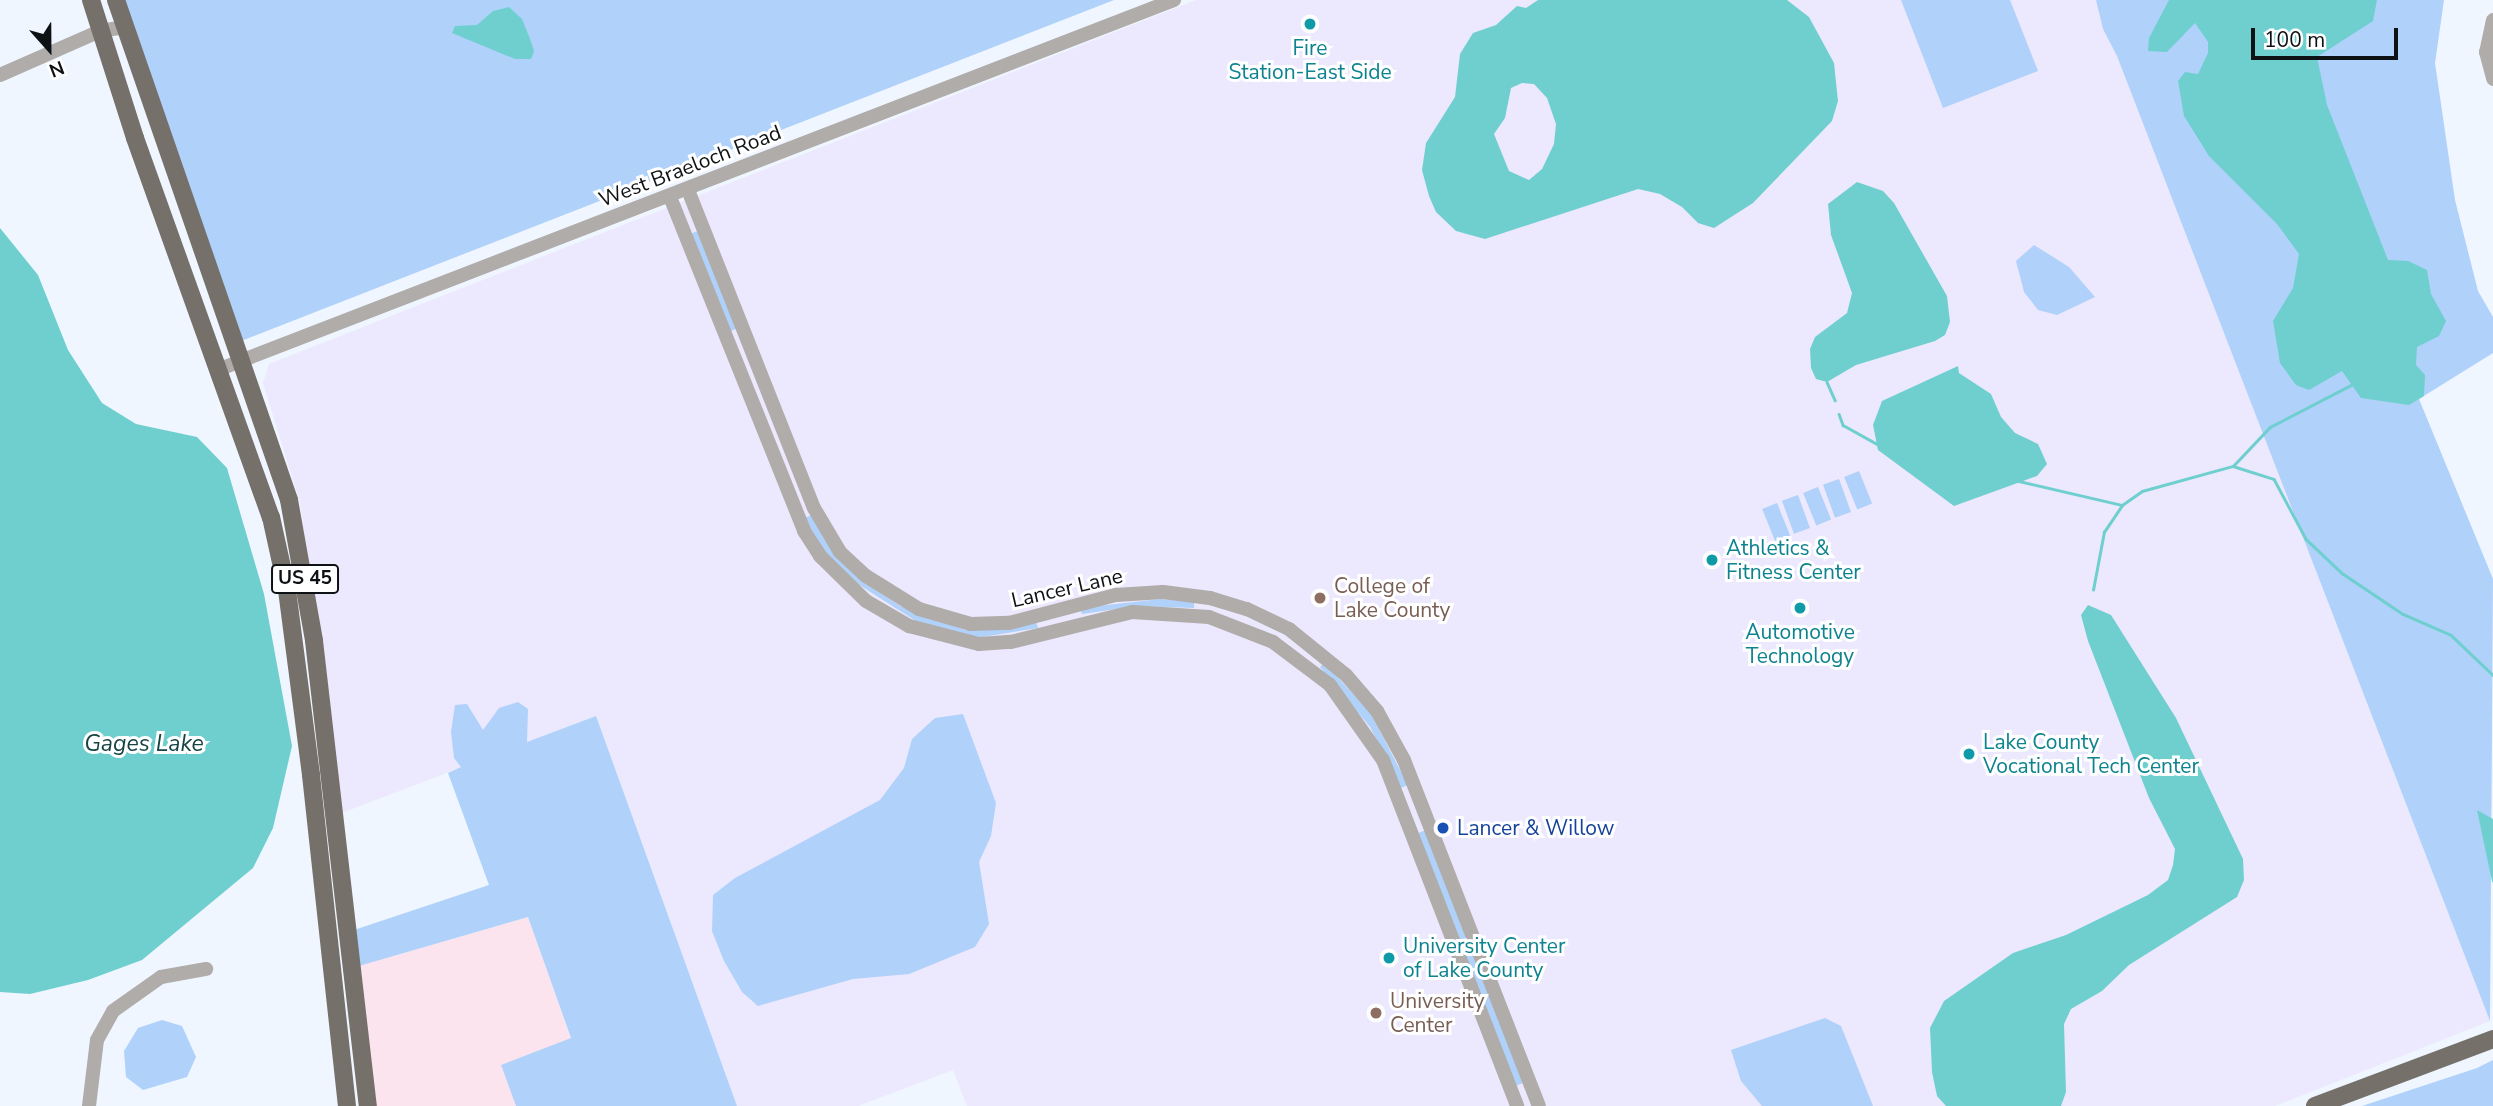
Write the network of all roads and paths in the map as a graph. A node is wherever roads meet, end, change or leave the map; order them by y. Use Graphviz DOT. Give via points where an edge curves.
graph roads {
  1 [pos="91,0"];
  2 [pos="116,0"];
  3 [pos="1174,0"];
  4 [pos="2493,20"];
  5 [pos="124,27"];
  6 [pos="100,31"];
  7 [pos="0,75"];
  8 [pos="2493,79"];
  9 [pos="688,190"];
  10 [pos="670,197"];
  11 [pos="242,361"];
  12 [pos="220,369"];
  13 [pos="206,969"];
  14 [pos="2493,1039"];
  15 [pos="89,1106"];
  16 [pos="346,1106"];
  17 [pos="368,1106"];
  18 [pos="1517,1106"];
  19 [pos="1539,1106"];
  20 [pos="2315,1106"];
  1 -- 6 [label="main road, US 45"];
  2 -- 5 [label="main road, US 45"];
  3 -- 9 [label="street, West Braeloch Road"];
  4 -- 8 [label="street" via="2486,52"];
  5 -- 6 [label="street"];
  5 -- 11 [label="main road, US 45"];
  6 -- 7 [label="street"];
  6 -- 12 [label="main road, US 45"];
  9 -- 10 [label="street, West Braeloch Road"];
  9 -- 19 [label="street, Lancer Lane" via="814,508 841,552 866,576 919,609 971,624 1009,623 1116,595 1163,592 1210,598 1280,624 1346,675 1377,711 1404,760"];
  10 -- 11 [label="street, West Braeloch Road"];
  10 -- 18 [label="street, Lancer Lane" via="804,531 827,564 866,601 909,626 979,644 1011,642 1132,612 1209,617 1273,642 1329,685 1383,760"];
  11 -- 12 [label="street, West Braeloch Road"];
  11 -- 17 [label="main road, US 45" via="289,500 304,569"];
  12 -- 16 [label="main road, US 45" via="271,517 287,590"];
  13 -- 15 [label="street" via="161,977 113,1012 97,1040"];
  14 -- 20 [label="main road"];
}
